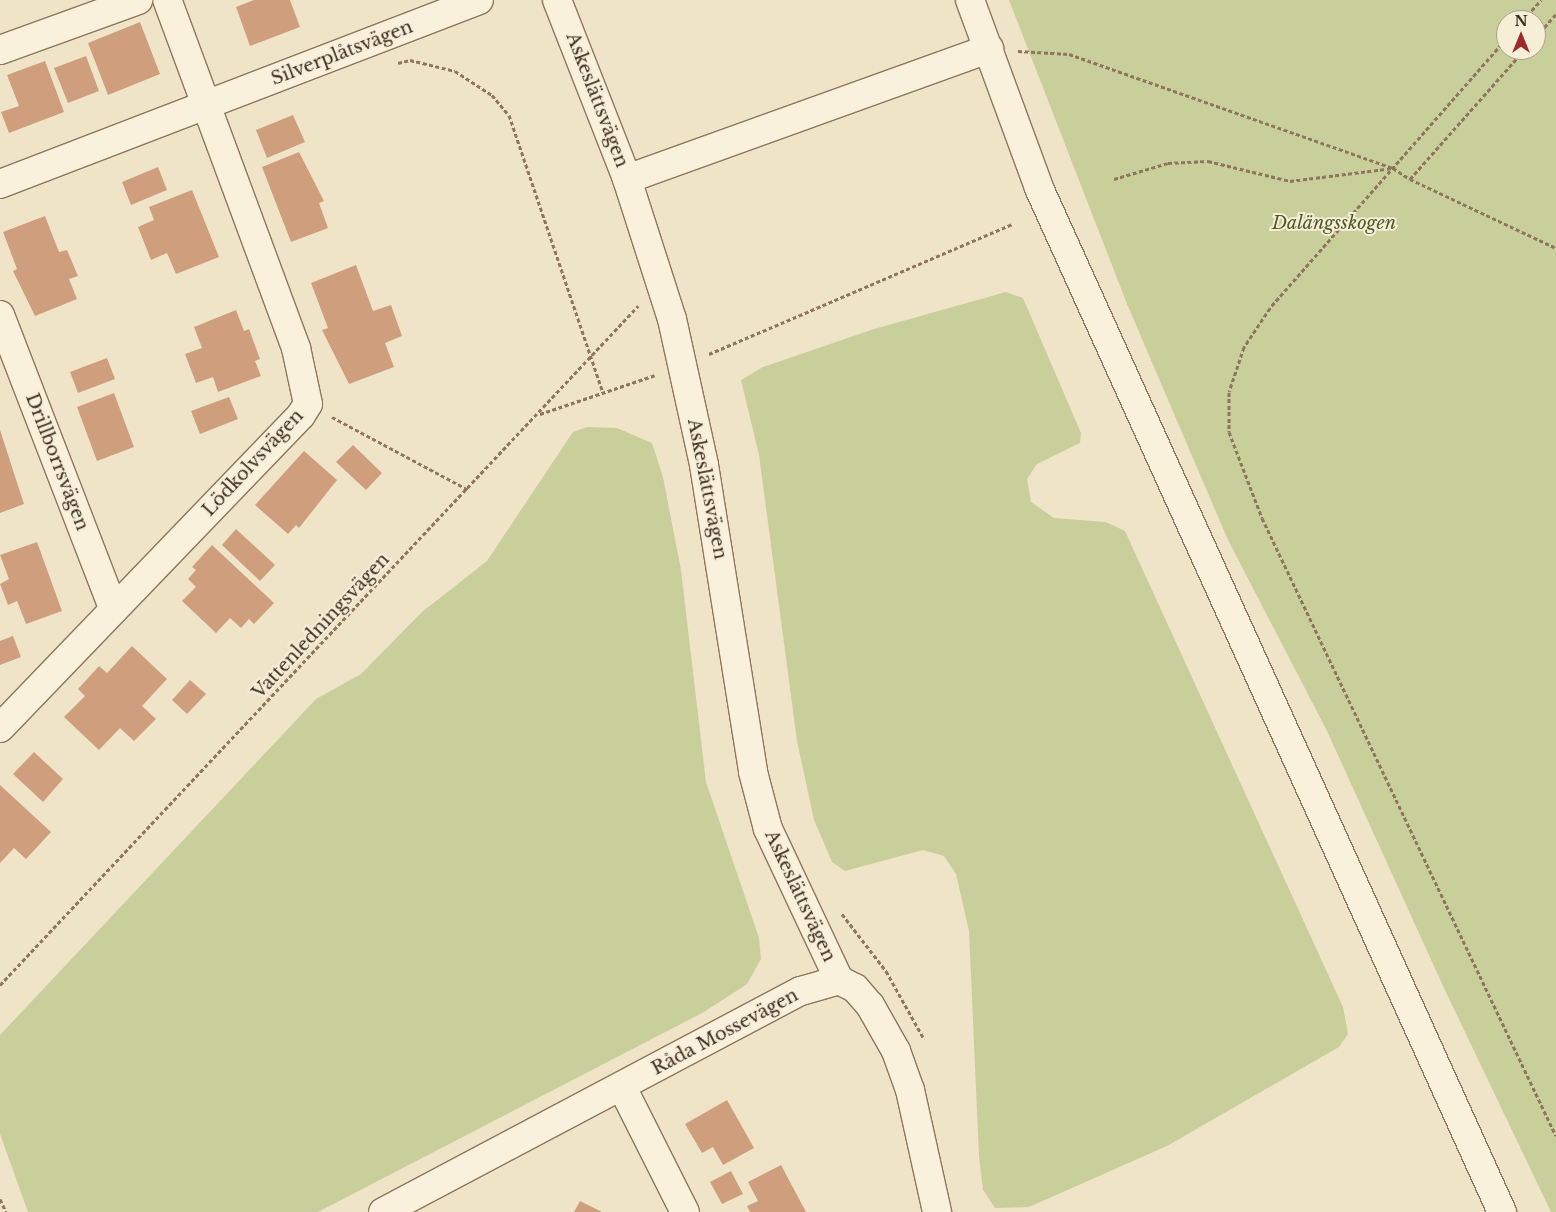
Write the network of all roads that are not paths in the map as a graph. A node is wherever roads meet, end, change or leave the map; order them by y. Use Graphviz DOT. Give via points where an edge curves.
graph roads {
  1 [pos="138,0"];
  2 [pos="167,0"];
  3 [pos="479,0"];
  4 [pos="558,0"];
  5 [pos="970,0"];
  6 [pos="989,49"];
  7 [pos="0,50"];
  8 [pos="204,107"];
  9 [pos="627,179"];
  10 [pos="0,184"];
  11 [pos="0,315"];
  12 [pos="114,610"];
  13 [pos="0,728"];
  14 [pos="840,980"];
  15 [pos="622,1087"];
  16 [pos="384,1212"];
  17 [pos="685,1212"];
  18 [pos="937,1212"];
  19 [pos="1502,1212"];
  1 -- 7 [label="street"];
  2 -- 8 [label="street"];
  3 -- 8 [label="street, Silverplåtsvägen"];
  4 -- 9 [label="street, Askeslättsvägen"];
  5 -- 6 [label="street"];
  6 -- 9 [label="street"];
  6 -- 19 [label="street" via="1040,188"];
  8 -- 10 [label="street, Silverplåtsvägen"];
  8 -- 12 [label="street, Lödkolvsvägen" via="296,348 308,404 302,415"];
  9 -- 14 [label="street, Askeslättsvägen" via="682,366 721,564 753,772 787,873"];
  11 -- 12 [label="street, Drillborrsvägen"];
  12 -- 13 [label="street, Lödkolvsvägen"];
  14 -- 15 [label="street, Råda Mossevägen" via="801,991"];
  14 -- 18 [label="street" via="855,988 870,1005 896,1051 910,1090"];
  15 -- 16 [label="street, Råda Mossevägen"];
  15 -- 17 [label="street"];
}
